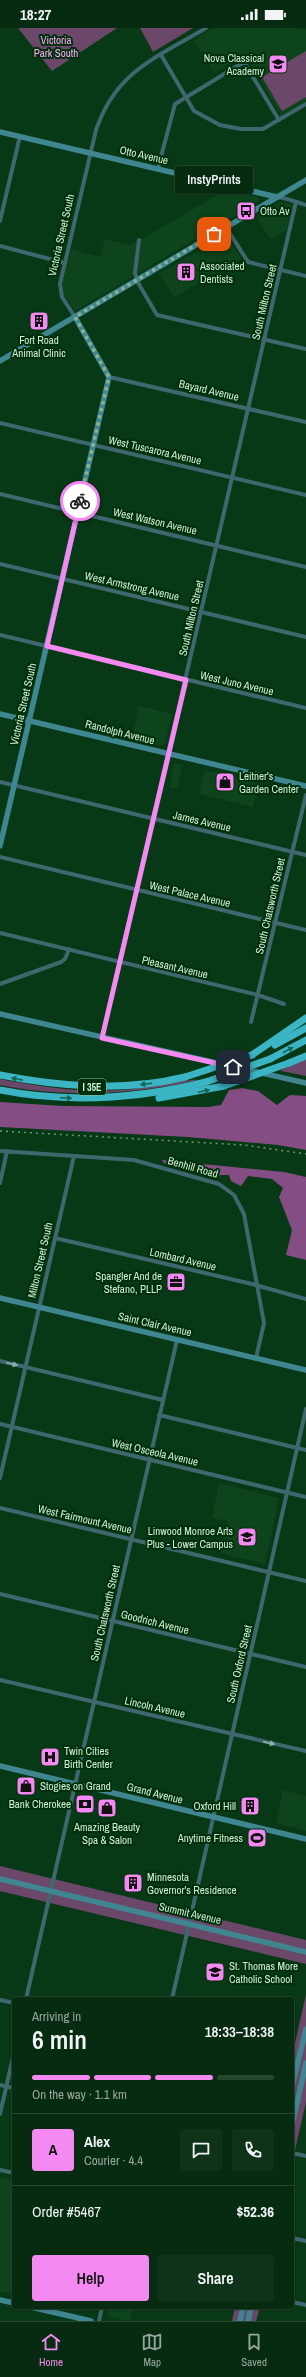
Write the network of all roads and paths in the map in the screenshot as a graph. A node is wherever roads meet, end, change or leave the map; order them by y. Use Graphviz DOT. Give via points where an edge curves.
graph roads {
  1 [pos="206,28"];
  2 [pos="161,55"];
  3 [pos="184,97"];
  4 [pos="306,104"];
  5 [pos="278,120"];
  6 [pos="0,132"];
  7 [pos="20,136"];
  8 [pos="90,153"];
  9 [pos="158,168"];
  10 [pos="306,180"];
  11 [pos="277,197"];
  12 [pos="296,202"];
  13 [pos="306,205"];
  14 [pos="0,221"];
  15 [pos="226,227"];
  16 [pos="139,240"];
  17 [pos="0,246"];
  18 [pos="65,263"];
  19 [pos="280,270"];
  20 [pos="306,276"];
  21 [pos="136,281"];
  22 [pos="75,317"];
  23 [pos="264,339"];
  24 [pos="306,349"];
  25 [pos="0,362"];
  26 [pos="109,377"];
  27 [pos="248,408"];
  28 [pos="306,422"];
  29 [pos="0,423"];
  30 [pos="94,445"];
  31 [pos="232,477"];
  32 [pos="0,494"];
  33 [pos="306,495"];
  34 [pos="78,512"];
  35 [pos="217,545"];
  36 [pos="0,564"];
  37 [pos="306,566"];
  38 [pos="62,579"];
  39 [pos="201,612"];
  40 [pos="0,636"];
  41 [pos="306,637"];
  42 [pos="47,646"];
  43 [pos="186,680"];
  44 [pos="306,708"];
  45 [pos="0,714"];
  46 [pos="29,721"];
  47 [pos="168,754"];
  48 [pos="0,782"];
  49 [pos="14,785"];
  50 [pos="306,786"];
  51 [pos="306,795"];
  52 [pos="153,819"];
  53 [pos="0,846"];
  54 [pos="292,852"];
  55 [pos="306,855"];
  56 [pos="0,857"];
  57 [pos="137,890"];
  58 [pos="275,923"];
  59 [pos="306,930"];
  60 [pos="0,933"];
  61 [pos="69,949"];
  62 [pos="120,962"];
  63 [pos="0,984"];
  64 [pos="258,995"];
  65 [pos="284,1004"];
  66 [pos="0,1014"];
  67 [pos="306,1018"];
  68 [pos="251,1022"];
  69 [pos="306,1028"];
  70 [pos="102,1038"];
  71 [pos="306,1040"];
  72 [pos="252,1055"];
  73 [pos="306,1056"];
  74 [pos="0,1075"];
  75 [pos="306,1083"];
  76 [pos="0,1090"];
  77 [pos="123,1097"];
  78 [pos="0,1150"];
  79 [pos="7,1151"];
  80 [pos="74,1156"];
  81 [pos="0,1183"];
  82 [pos="55,1238"];
  83 [pos="258,1286"];
  84 [pos="0,1298"];
  85 [pos="306,1299"];
  86 [pos="38,1307"];
  87 [pos="177,1340"];
  88 [pos="256,1358"];
  89 [pos="0,1361"];
  90 [pos="24,1367"];
  91 [pos="306,1370"];
  92 [pos="163,1400"];
  93 [pos="306,1409"];
  94 [pos="160,1416"];
  95 [pos="0,1424"];
  96 [pos="11,1427"];
  97 [pos="297,1448"];
  98 [pos="306,1450"];
  99 [pos="149,1460"];
  100 [pos="0,1478"];
  101 [pos="287,1492"];
  102 [pos="306,1497"];
  103 [pos="0,1508"];
  104 [pos="131,1540"];
  105 [pos="269,1572"];
  106 [pos="306,1581"];
  107 [pos="0,1594"];
  108 [pos="113,1621"];
  109 [pos="250,1654"];
  110 [pos="306,1667"];
  111 [pos="0,1680"];
  112 [pos="94,1702"];
  113 [pos="232,1734"];
  114 [pos="306,1751"];
  115 [pos="0,1766"];
  116 [pos="76,1784"];
  117 [pos="213,1817"];
  118 [pos="306,1839"];
  119 [pos="0,1879"];
  120 [pos="52,1891"];
  121 [pos="188,1923"];
  122 [pos="306,1952"];
  123 [pos="26,1997"];
  124 [pos="172,1997"];
  125 [pos="0,2000"];
  126 [pos="12,2003"];
  127 [pos="306,2029"];
  128 [pos="12,2061"];
  129 [pos="306,2064"];
  130 [pos="294,2068"];
  131 [pos="305,2070"];
  132 [pos="0,2085"];
  133 [pos="6,2086"];
  134 [pos="12,2088"];
  135 [pos="0,2114"];
  136 [pos="294,2117"];
  137 [pos="294,2153"];
  138 [pos="306,2156"];
  139 [pos="0,2170"];
  140 [pos="12,2173"];
  141 [pos="294,2238"];
  142 [pos="306,2241"];
  143 [pos="0,2300"];
  144 [pos="294,2302"];
  145 [pos="12,2303"];
  146 [pos="306,2305"];
  147 [pos="40,2309"];
  148 [pos="102,2309"];
  149 [pos="243,2309"];
  150 [pos="251,2309"];
  151 [pos="91,2321"];
  152 [pos="99,2321"];
  153 [pos="240,2321"];
  154 [pos="248,2321"];
  1 -- 2 [label="street, Victoria Street South"];
  2 -- 3 [label="street"];
  2 -- 8 [label="street, Victoria Street South" via="130,74 113,92 98,122"];
  3 -- 5 [label="street" via="198,115 227,127 258,130"];
  3 -- 5 [label="street" via="244,62"];
  3 -- 9 [label="street" via="173,108"];
  4 -- 5 [label="street"];
  6 -- 7 [label="street, Otto Avenue"];
  7 -- 8 [label="street, Otto Avenue"];
  7 -- 14 [label="street"];
  8 -- 9 [label="street, Otto Avenue"];
  8 -- 18 [label="street, Victoria Street South"];
  9 -- 11 [label="street, Otto Avenue"];
  10 -- 11 [label="street"];
  11 -- 12 [label="street, Otto Avenue" via="289,198"];
  11 -- 15 [label="street"];
  12 -- 13 [label="street, Otto Avenue"];
  12 -- 19 [label="street, South Milton Street"];
  15 -- 19 [label="street" via="248,262"];
  15 -- 21 [label="street"];
  16 -- 21 [label="street"];
  17 -- 18 [label="street"];
  18 -- 22 [label="street, Victoria Street South" via="59,287 62,297"];
  19 -- 20 [label="street"];
  19 -- 23 [label="street, South Milton Street"];
  21 -- 22 [label="street"];
  21 -- 23 [label="street" via="157,314"];
  22 -- 25 [label="street"];
  22 -- 26 [label="street, Victoria Street South"];
  23 -- 24 [label="street"];
  23 -- 27 [label="street, South Milton Street"];
  26 -- 27 [label="street, Bayard Avenue"];
  26 -- 30 [label="street, Victoria Street South"];
  27 -- 28 [label="street, Bayard Avenue"];
  27 -- 31 [label="street, South Milton Street"];
  29 -- 30 [label="street, West Tuscarora Avenue"];
  30 -- 31 [label="street, West Tuscarora Avenue"];
  30 -- 34 [label="street, Victoria Street South"];
  31 -- 33 [label="street, West Tuscarora Avenue"];
  31 -- 35 [label="street, South Milton Street"];
  32 -- 34 [label="street, West Watson Avenue"];
  34 -- 35 [label="street, West Watson Avenue"];
  34 -- 38 [label="street, Victoria Street South"];
  35 -- 37 [label="street, West Watson Avenue"];
  35 -- 39 [label="street, South Milton Street"];
  36 -- 38 [label="street, West Armstrong Avenue"];
  38 -- 39 [label="street, West Armstrong Avenue"];
  38 -- 42 [label="street, Victoria Street South"];
  39 -- 41 [label="street, West Armstrong Avenue"];
  39 -- 43 [label="street, South Milton Street"];
  40 -- 42 [label="street, West Juno Avenue"];
  42 -- 43 [label="street, West Juno Avenue"];
  42 -- 46 [label="street, Victoria Street South"];
  43 -- 44 [label="street, West Juno Avenue"];
  43 -- 47 [label="street, South Milton Street"];
  45 -- 46 [label="street, Randolph Avenue"];
  46 -- 47 [label="street, Randolph Avenue"];
  46 -- 49 [label="street, Victoria Street South"];
  47 -- 50 [label="street, Randolph Avenue"];
  47 -- 52 [label="street, South Milton Street"];
  48 -- 49 [label="street, James Avenue"];
  49 -- 52 [label="street, James Avenue"];
  49 -- 53 [label="street, Victoria Street South"];
  51 -- 54 [label="street, South Chatsworth Street"];
  52 -- 54 [label="street, James Avenue"];
  52 -- 57 [label="street, South Milton Street"];
  54 -- 55 [label="street, James Avenue"];
  54 -- 58 [label="street, South Chatsworth Street"];
  56 -- 57 [label="street, West Palace Avenue"];
  57 -- 58 [label="street, West Palace Avenue"];
  57 -- 62 [label="street, South Milton Street"];
  58 -- 59 [label="street, West Palace Avenue"];
  58 -- 64 [label="street, South Chatsworth Street"];
  60 -- 61 [label="street, Pleasant Avenue"];
  61 -- 62 [label="street, Pleasant Avenue"];
  61 -- 63 [label="street" via="61,962"];
  62 -- 64 [label="street, Pleasant Avenue"];
  62 -- 70 [label="street, South Milton Street"];
  64 -- 65 [label="street, Pleasant Avenue"];
  64 -- 68 [label="street, South Chatsworth Street"];
  66 -- 70 [label="street"];
  67 -- 72 [label="highway"];
  69 -- 72 [label="highway, I 35E"];
  70 -- 75 [label="street"];
  77 -- 71 [label="highway, I 35E, one-way, bridge" via="162,1093 206,1082 270,1059"];
  72 -- 74 [label="highway, I 35E, one-way, bridge" via="185,1077 149,1084 99,1087 53,1085"];
  77 -- 73 [label="highway, one-way, bridge" via="154,1098 189,1094 224,1086"];
  76 -- 77 [label="highway, I 35E, one-way" via="51,1098"];
  78 -- 79 [label="street, Benhill Road"];
  79 -- 80 [label="street, Benhill Road"];
  79 -- 81 [label="street"];
  80 -- 82 [label="street, Milton Street South"];
  80 -- 83 [label="street, Benhill Road" via="134,1160 214,1181 225,1187 242,1207"];
  82 -- 83 [label="street, Lombard Avenue"];
  82 -- 86 [label="street, Milton Street South"];
  83 -- 85 [label="street, Lombard Avenue"];
  83 -- 88 [label="street, Benhill Road" via="264,1323"];
  84 -- 86 [label="street, Saint Clair Avenue"];
  86 -- 87 [label="street, Saint Clair Avenue"];
  86 -- 90 [label="street, Milton Street South"];
  87 -- 88 [label="street, Saint Clair Avenue"];
  87 -- 92 [label="street, South Chatsworth Street"];
  88 -- 91 [label="street, Saint Clair Avenue"];
  89 -- 90 [label="street, one-way"];
  90 -- 92 [label="street"];
  90 -- 96 [label="street"];
  92 -- 94 [label="street, South Chatsworth Street"];
  93 -- 97 [label="street, South Oxford Street"];
  94 -- 97 [label="street"];
  94 -- 99 [label="street, South Chatsworth Street"];
  95 -- 96 [label="street, West Osceola Avenue"];
  96 -- 99 [label="street, West Osceola Avenue"];
  96 -- 100 [label="street"];
  97 -- 98 [label="street"];
  97 -- 101 [label="street, South Oxford Street"];
  99 -- 101 [label="street, West Osceola Avenue"];
  99 -- 104 [label="street, South Chatsworth Street"];
  101 -- 102 [label="street, West Osceola Avenue"];
  101 -- 105 [label="street, South Oxford Street"];
  103 -- 104 [label="street, West Fairmount Avenue"];
  104 -- 105 [label="street, West Fairmount Avenue"];
  104 -- 108 [label="street, South Chatsworth Street"];
  105 -- 106 [label="street, West Fairmount Avenue"];
  105 -- 109 [label="street, South Oxford Street"];
  107 -- 108 [label="street, Goodrich Avenue"];
  108 -- 109 [label="street, Goodrich Avenue"];
  108 -- 112 [label="street, South Chatsworth Street"];
  109 -- 110 [label="street, Goodrich Avenue"];
  109 -- 113 [label="street, South Oxford Street"];
  111 -- 112 [label="street, Lincoln Avenue"];
  112 -- 113 [label="street, Lincoln Avenue"];
  112 -- 116 [label="street, South Chatsworth Street"];
  113 -- 114 [label="street, Lincoln Avenue, one-way"];
  113 -- 117 [label="street, South Oxford Street"];
  115 -- 116 [label="street, Grand Avenue"];
  116 -- 117 [label="street, Grand Avenue"];
  116 -- 120 [label="street, South Chatsworth Street"];
  117 -- 118 [label="street, Grand Avenue"];
  117 -- 121 [label="street, South Oxford Street"];
  119 -- 120 [label="street, Summit Avenue"];
  120 -- 121 [label="street, Summit Avenue"];
  120 -- 123 [label="street, South Chatsworth Street"];
  121 -- 122 [label="street, Summit Avenue"];
  121 -- 124 [label="street, South Oxford Street"];
  125 -- 126 [label="street"];
  127 -- 130 [label="street"];
  128 -- 133 [label="street"];
  129 -- 131 [label="street"];
  130 -- 131 [label="street"];
  131 -- 136 [label="street"];
  132 -- 133 [label="street"];
  133 -- 134 [label="street"];
  133 -- 135 [label="street"];
  137 -- 138 [label="street"];
  139 -- 140 [label="street"];
  141 -- 142 [label="street"];
  143 -- 145 [label="street"];
  144 -- 146 [label="street"];
  147 -- 151 [label="street"];
  148 -- 152 [label="street"];
  149 -- 153 [label="street"];
  150 -- 154 [label="street"];
}
